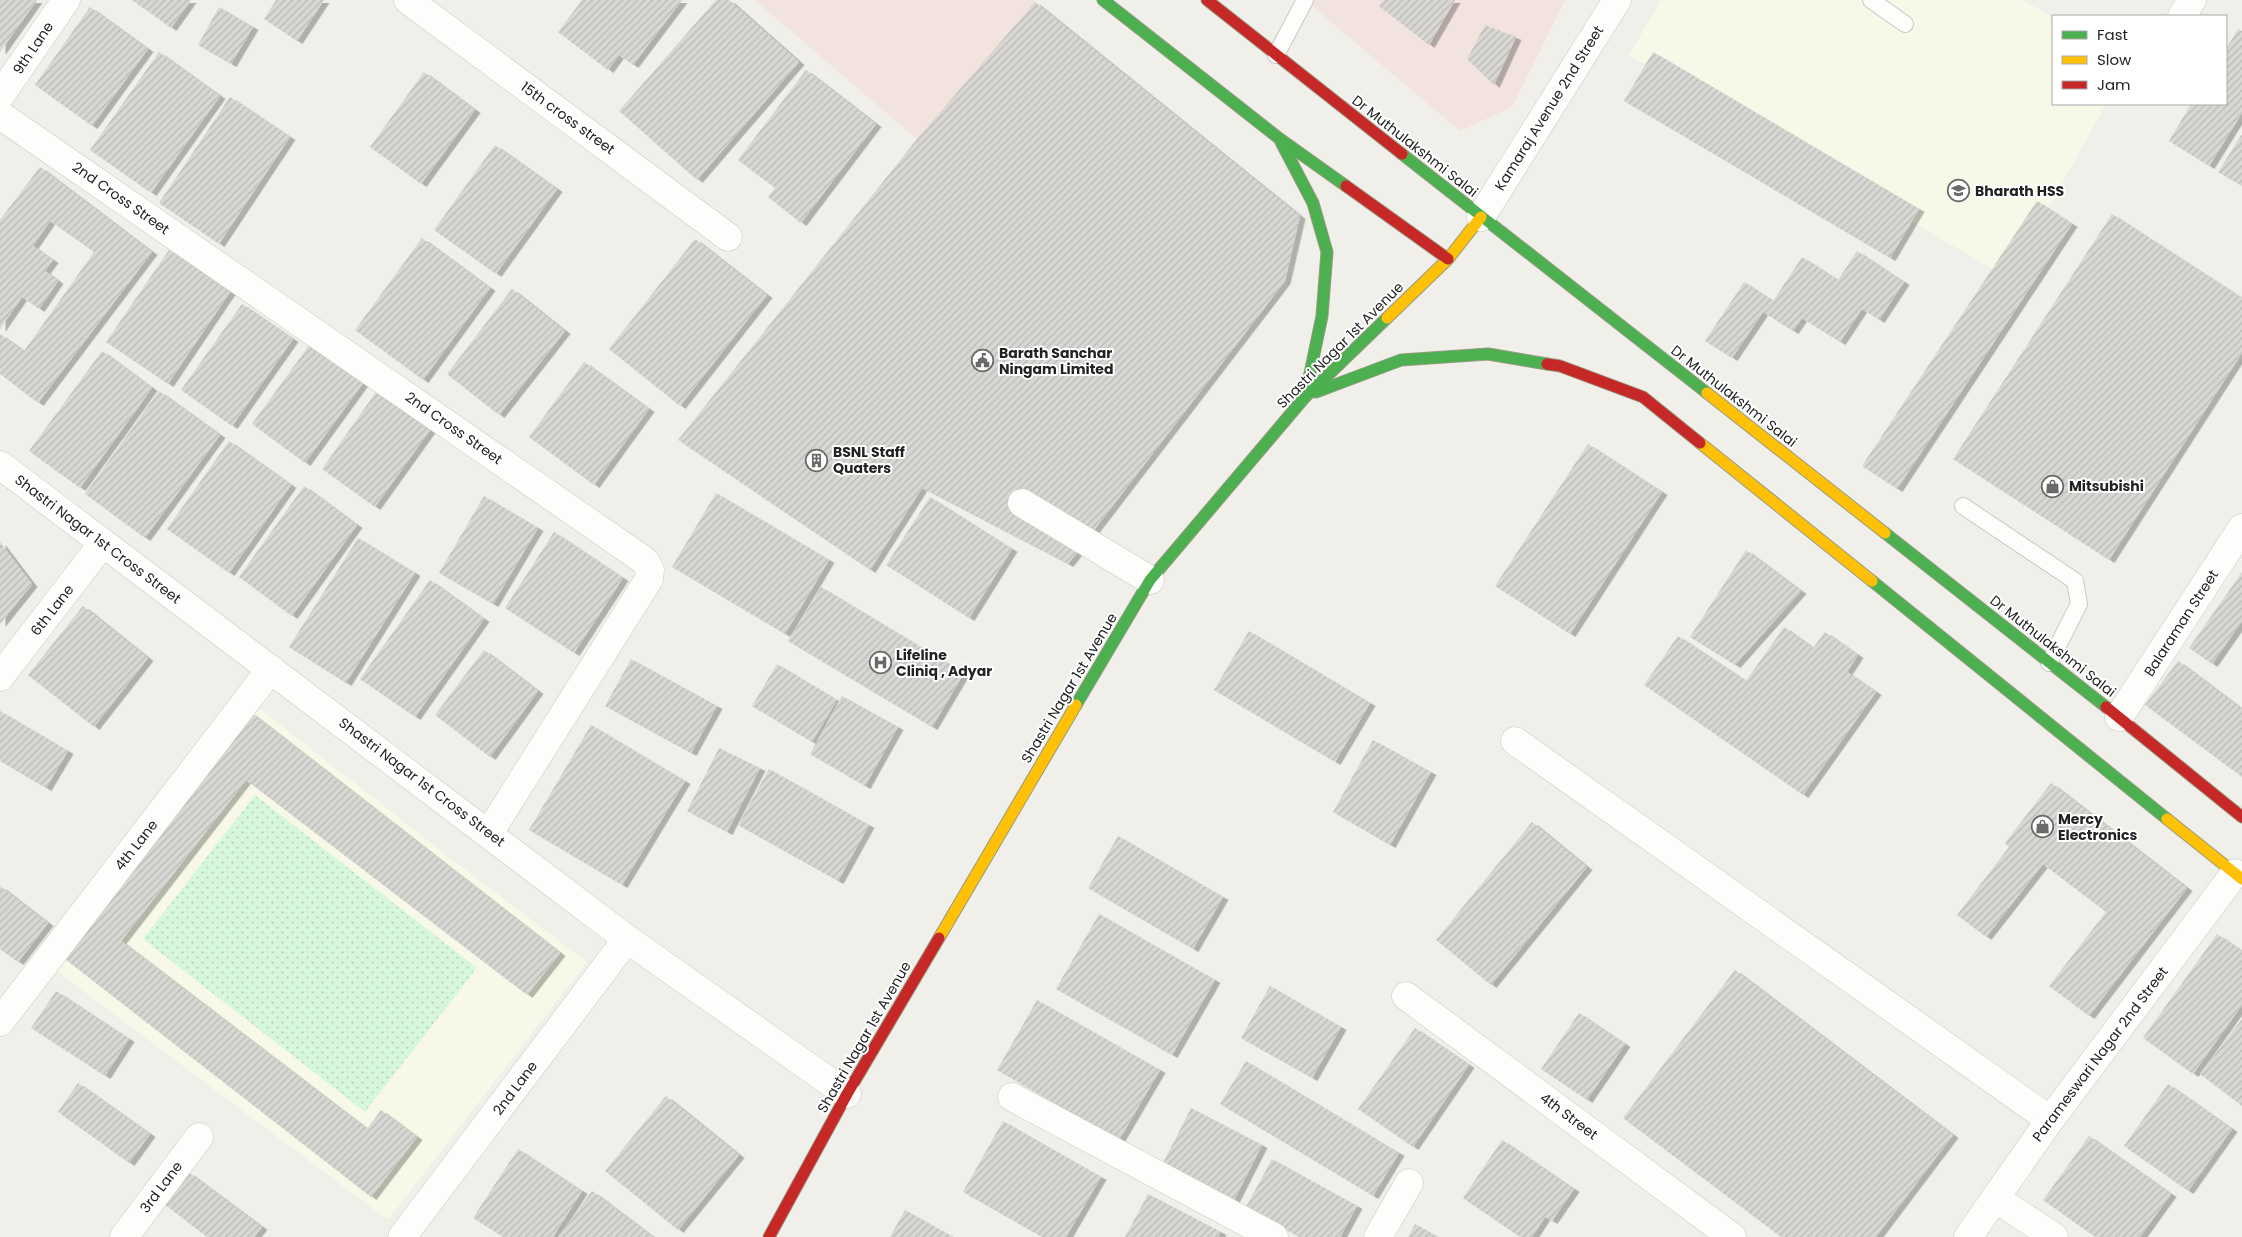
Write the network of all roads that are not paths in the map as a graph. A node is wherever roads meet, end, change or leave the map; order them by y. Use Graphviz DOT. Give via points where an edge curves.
graph roads {
  1 [pos="66,0"];
  2 [pos="408,0"];
  3 [pos="1103,0"];
  4 [pos="1207,0"];
  5 [pos="1305,0"];
  6 [pos="1617,0"];
  7 [pos="1872,0"];
  8 [pos="2192,0"];
  9 [pos="2183,15"];
  10 [pos="1905,24"];
  11 [pos="1276,55"];
  12 [pos="0,96"];
  13 [pos="0,115"];
  14 [pos="1280,139"];
  15 [pos="1481,217"];
  16 [pos="728,237"];
  17 [pos="1448,259"];
  18 [pos="1305,397"];
  19 [pos="0,465"];
  20 [pos="1022,503"];
  21 [pos="1963,506"];
  22 [pos="2242,528"];
  23 [pos="104,544"];
  24 [pos="1150,580"];
  25 [pos="2049,663"];
  26 [pos="272,669"];
  27 [pos="0,677"];
  28 [pos="2119,717"];
  29 [pos="1515,741"];
  30 [pos="2242,816"];
  31 [pos="489,832"];
  32 [pos="2239,876"];
  33 [pos="627,938"];
  34 [pos="1406,996"];
  35 [pos="0,1022"];
  36 [pos="847,1094"];
  37 [pos="1012,1098"];
  38 [pos="2050,1120"];
  39 [pos="199,1138"];
  40 [pos="1409,1183"];
  41 [pos="1995,1198"];
  42 [pos="124,1237"];
  43 [pos="402,1237"];
  44 [pos="769,1237"];
  45 [pos="1274,1237"];
  46 [pos="1378,1237"];
  47 [pos="1732,1237"];
  48 [pos="1968,1237"];
  49 [pos="2054,1237"];
  1 -- 12 [label="street, 9th Lane"];
  2 -- 16 [label="street, 15th cross street"];
  3 -- 14 [label="main road"];
  4 -- 11 [label="main road, Dr Muthulakshmi Salai"];
  5 -- 11 [label="lane"];
  6 -- 15 [label="street, Kamaraj Avenue 2nd Street"];
  7 -- 10 [label="lane"];
  8 -- 9 [label="street"];
  11 -- 15 [label="main road, Dr Muthulakshmi Salai"];
  13 -- 31 [label="street, 2nd Cross Street" via="645,561 650,570 649,579"];
  14 -- 17 [label="main road"];
  14 -- 18 [label="main road" via="1312,203 1327,252 1322,316"];
  15 -- 17 [label="main road, Shastri Nagar 1st Avenue"];
  15 -- 25 [label="main road, Dr Muthulakshmi Salai"];
  17 -- 18 [label="main road, Shastri Nagar 1st Avenue"];
  18 -- 24 [label="main road, Shastri Nagar 1st Avenue"];
  18 -- 32 [label="main road" via="1402,360 1488,354 1560,366 1643,397"];
  19 -- 23 [label="street, Shastri Nagar 1st Cross Street"];
  20 -- 24 [label="street"];
  21 -- 25 [label="lane" via="2075,581 2080,604"];
  22 -- 28 [label="street, Balaraman Street"];
  23 -- 26 [label="street, Shastri Nagar 1st Cross Street"];
  23 -- 27 [label="street, 6th Lane"];
  24 -- 36 [label="main road, Shastri Nagar 1st Avenue"];
  25 -- 28 [label="main road, Dr Muthulakshmi Salai"];
  26 -- 31 [label="street, Shastri Nagar 1st Cross Street"];
  26 -- 35 [label="street, 4th Lane"];
  28 -- 30 [label="main road, Dr Muthulakshmi Salai"];
  29 -- 38 [label="street"];
  31 -- 33 [label="street, Shastri Nagar 1st Cross Street"];
  32 -- 38 [label="street, Parameswari Nagar 2nd Street"];
  33 -- 36 [label="street, Shastri Nagar 1st Cross Street"];
  33 -- 43 [label="street, 2nd Lane"];
  34 -- 47 [label="street, 4th Street"];
  36 -- 44 [label="main road, Shastri Nagar 1st Avenue"];
  37 -- 45 [label="street"];
  38 -- 41 [label="street, Parameswari Nagar 2nd Street"];
  39 -- 42 [label="street, 3rd Lane"];
  40 -- 46 [label="street"];
  41 -- 48 [label="street, Parameswari Nagar 2nd Street"];
  41 -- 49 [label="street"];
}
